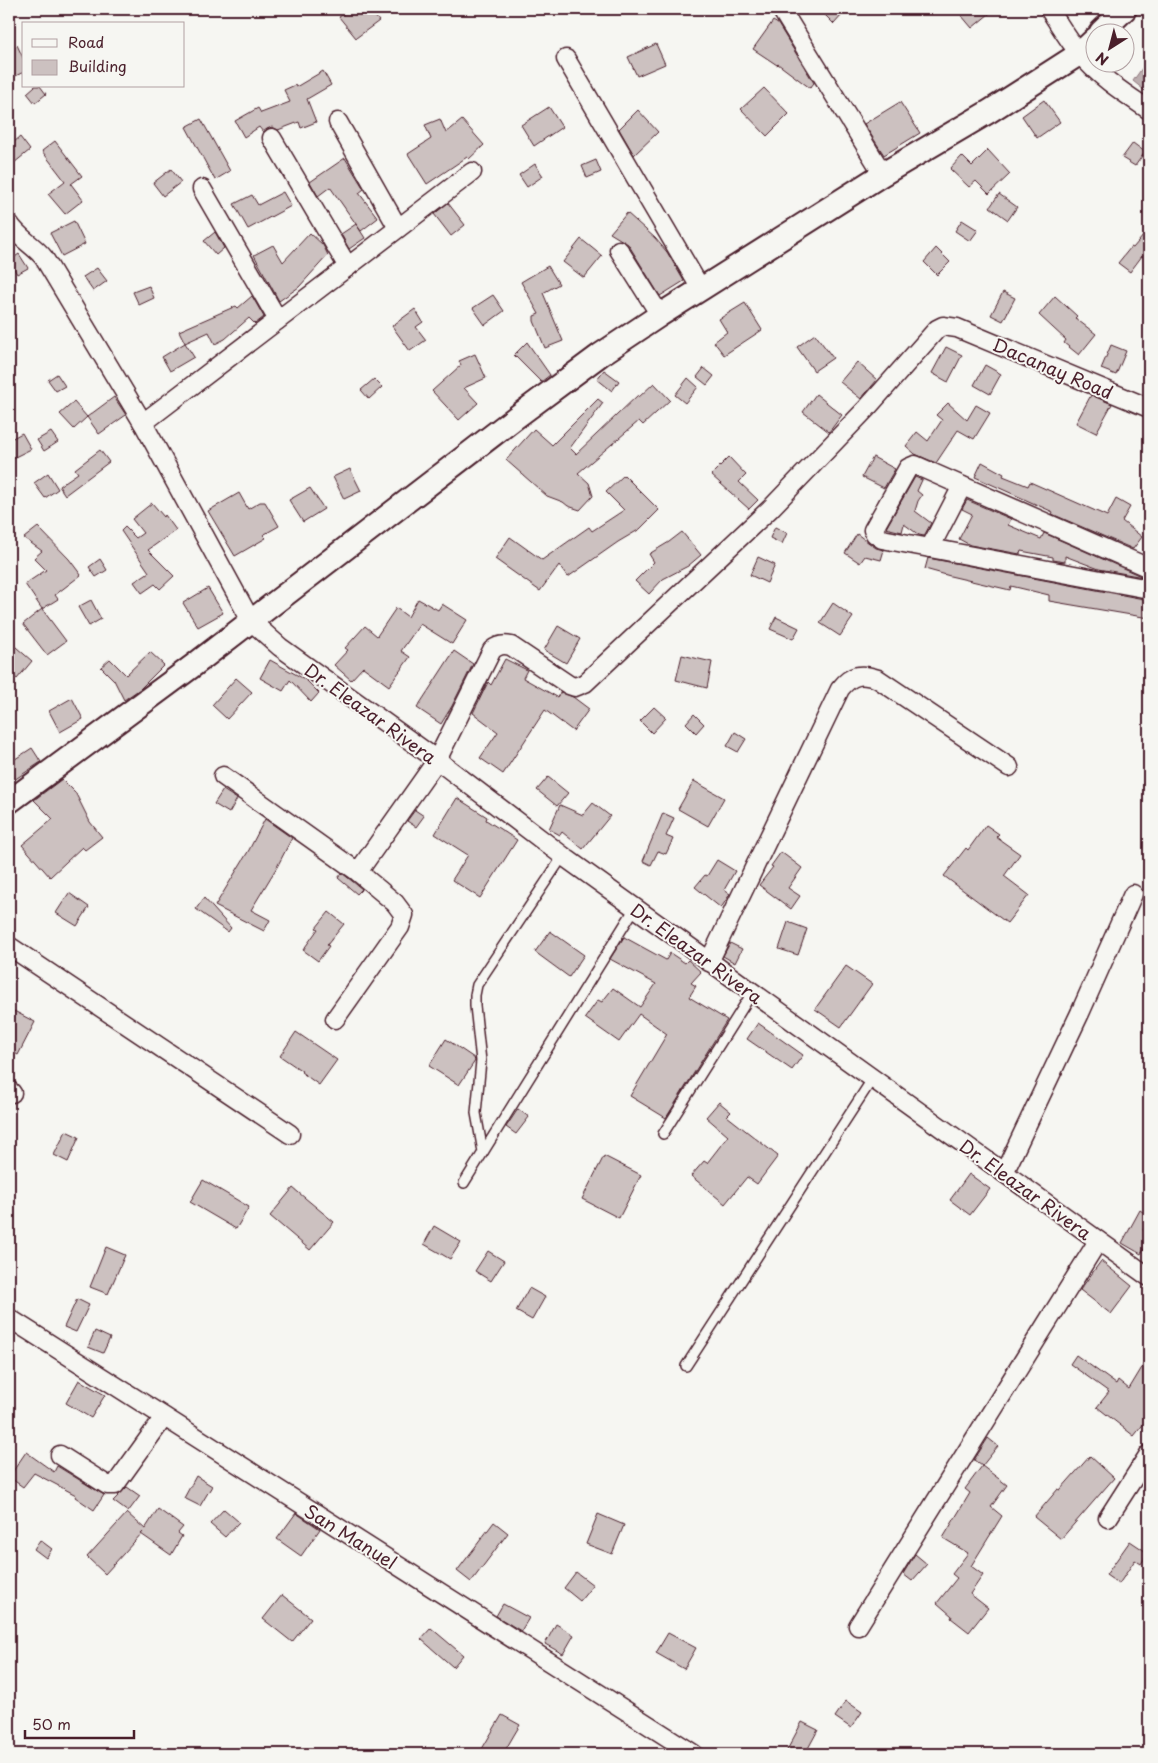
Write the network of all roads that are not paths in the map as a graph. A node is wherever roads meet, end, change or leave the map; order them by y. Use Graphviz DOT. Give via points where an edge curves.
graph roads {
  1 [pos="780,9"];
  2 [pos="1049,9"];
  3 [pos="1125,9"];
  4 [pos="1111,22"];
  5 [pos="1086,47"];
  6 [pos="1079,54"];
  7 [pos="566,58"];
  8 [pos="1149,110"];
  9 [pos="338,122"];
  10 [pos="272,138"];
  11 [pos="472,172"];
  12 [pos="883,174"];
  13 [pos="202,189"];
  14 [pos="9,223"];
  15 [pos="398,228"];
  16 [pos="620,250"];
  17 [pos="348,267"];
  18 [pos="701,289"];
  19 [pos="660,315"];
  20 [pos="278,320"];
  21 [pos="1149,408"];
  22 [pos="142,423"];
  23 [pos="962,486"];
  24 [pos="930,548"];
  25 [pos="1149,568"];
  26 [pos="1149,589"];
  27 [pos="251,621"];
  28 [pos="437,760"];
  29 [pos="1009,767"];
  30 [pos="223,776"];
  31 [pos="9,802"];
  32 [pos="563,856"];
  33 [pos="358,872"];
  34 [pos="1133,894"];
  35 [pos="635,908"];
  36 [pos="9,946"];
  37 [pos="709,962"];
  38 [pos="752,993"];
  39 [pos="334,1019"];
  40 [pos="873,1078"];
  41 [pos="290,1134"];
  42 [pos="663,1134"];
  43 [pos="483,1152"];
  44 [pos="1004,1173"];
  45 [pos="464,1183"];
  46 [pos="1098,1241"];
  47 [pos="1149,1277"];
  48 [pos="9,1318"];
  49 [pos="686,1366"];
  50 [pos="164,1417"];
  51 [pos="1149,1454"];
  52 [pos="60,1455"];
  53 [pos="1108,1518"];
  54 [pos="858,1626"];
  55 [pos="694,1754"];
  1 -- 12 [label="street"];
  2 -- 6 [label="street"];
  3 -- 4 [label="street"];
  5 -- 6 [label="street"];
  6 -- 8 [label="street" via="1096,72"];
  6 -- 12 [label="street"];
  7 -- 18 [label="street"];
  9 -- 15 [label="street"];
  10 -- 17 [label="street"];
  11 -- 15 [label="street"];
  12 -- 18 [label="street"];
  13 -- 20 [label="street"];
  14 -- 22 [label="street, Dr. Eleazar Rivera" via="44,258"];
  15 -- 17 [label="street"];
  16 -- 19 [label="street"];
  17 -- 20 [label="street"];
  18 -- 19 [label="street"];
  19 -- 27 [label="street" via="515,418"];
  20 -- 22 [label="street"];
  21 -- 28 [label="street, Dacanay Road" via="957,328 943,326 931,333 867,408 770,509 585,683 576,687 569,685 511,646 505,644 492,650"];
  22 -- 27 [label="street, Dr. Eleazar Rivera"];
  23 -- 24 [label="street"];
  23 -- 24 [label="street" via="912,465 874,526 875,534 882,539"];
  23 -- 25 [label="street"];
  24 -- 26 [label="street"];
  27 -- 28 [label="street, Dr. Eleazar Rivera" via="280,647"];
  27 -- 31 [label="street"];
  28 -- 32 [label="street, Dr. Eleazar Rivera"];
  28 -- 33 [label="street"];
  29 -- 37 [label="street" via="878,679 868,675 848,680 840,689"];
  30 -- 33 [label="street"];
  32 -- 35 [label="street, Dr. Eleazar Rivera"];
  32 -- 43 [label="lane" via="477,985 475,1006 481,1061 476,1112"];
  33 -- 39 [label="street" via="402,909 404,915 400,927"];
  34 -- 44 [label="street"];
  35 -- 37 [label="street, Dr. Eleazar Rivera"];
  35 -- 43 [label="lane"];
  36 -- 41 [label="street"];
  37 -- 38 [label="street, Dr. Eleazar Rivera"];
  38 -- 40 [label="street, Dr. Eleazar Rivera"];
  38 -- 42 [label="lane"];
  40 -- 44 [label="street, Dr. Eleazar Rivera"];
  40 -- 49 [label="lane"];
  43 -- 45 [label="lane"];
  44 -- 46 [label="street, Dr. Eleazar Rivera"];
  46 -- 47 [label="street, Dr. Eleazar Rivera"];
  46 -- 54 [label="street"];
  48 -- 50 [label="street, San Manuel"];
  50 -- 52 [label="street" via="115,1485 107,1485"];
  50 -- 55 [label="street, San Manuel"];
  51 -- 53 [label="street"];
}
